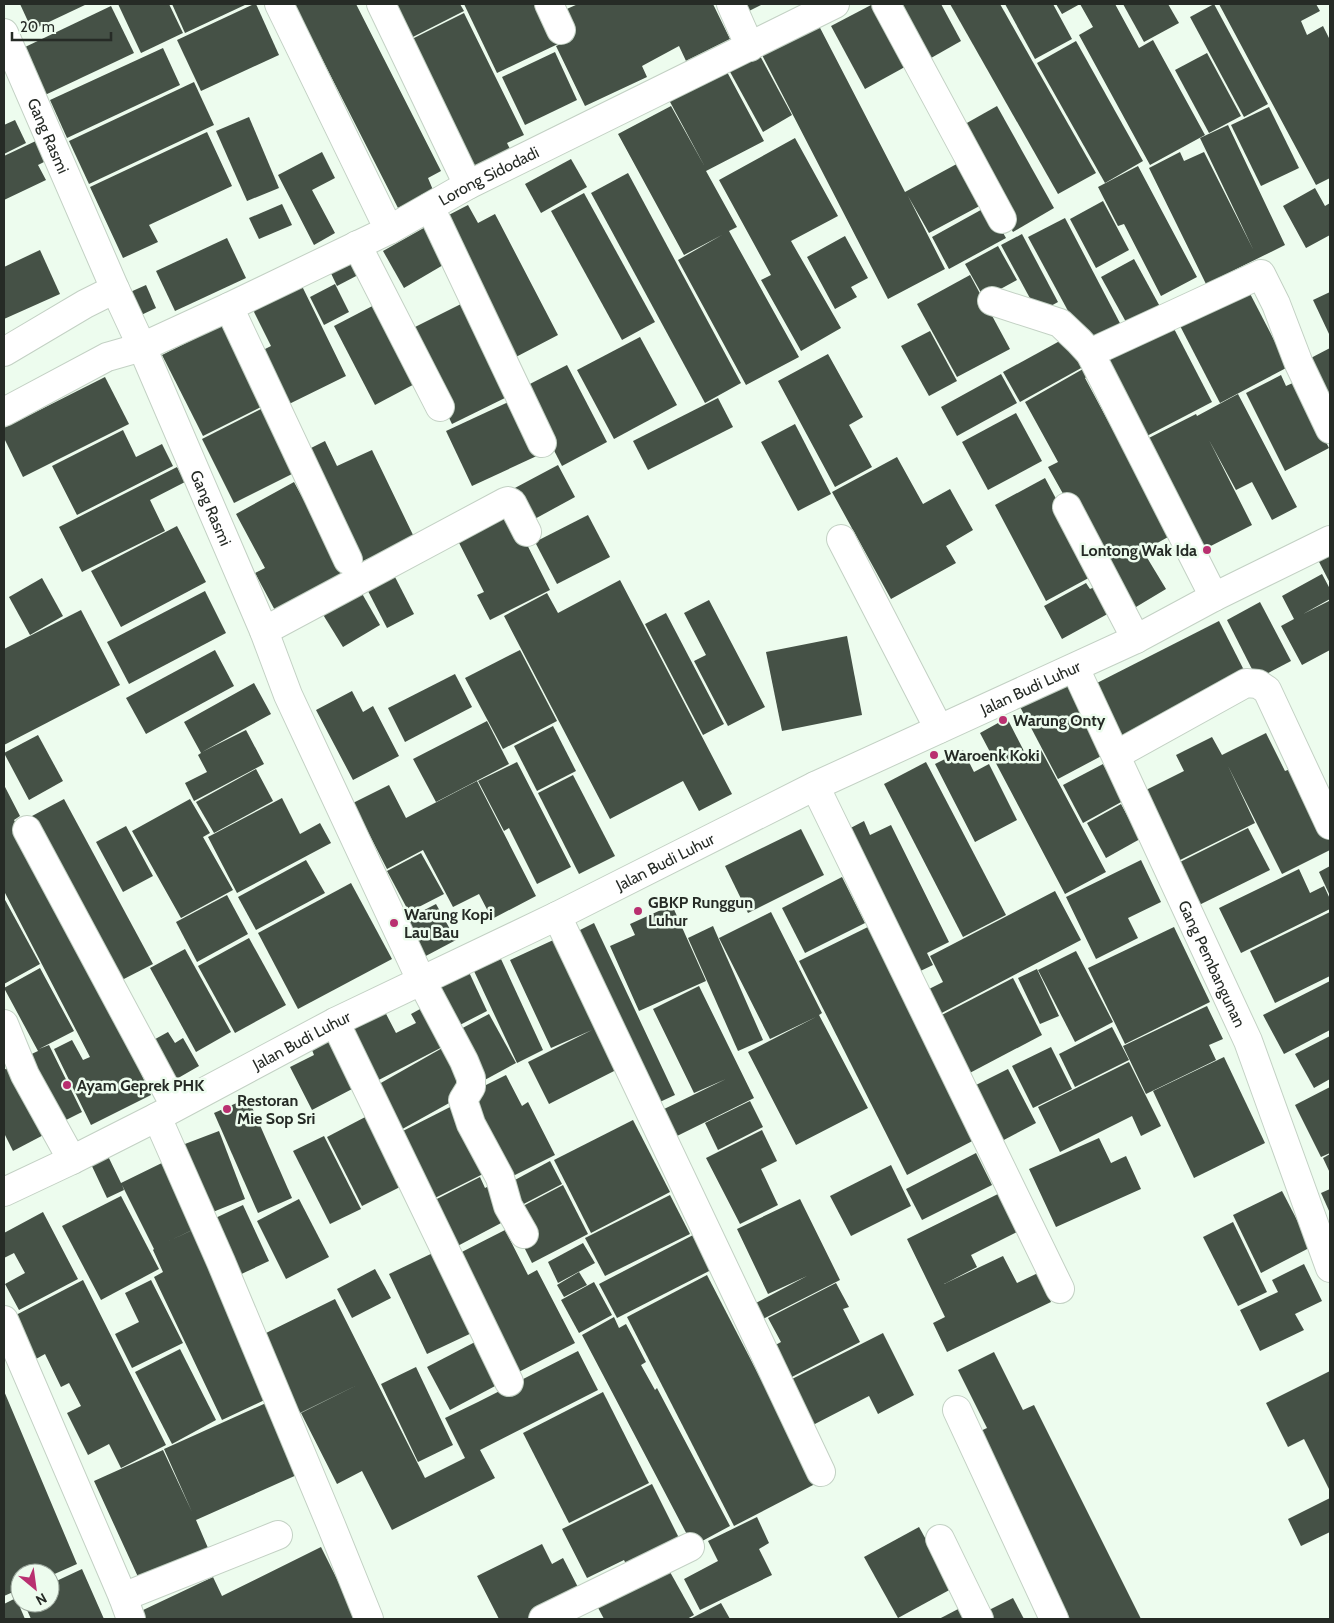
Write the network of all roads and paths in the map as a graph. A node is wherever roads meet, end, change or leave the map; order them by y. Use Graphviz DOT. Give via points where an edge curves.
graph roads {
  1 [pos="279,4"];
  2 [pos="381,4"];
  3 [pos="549,4"];
  4 [pos="731,4"];
  5 [pos="835,4"];
  6 [pos="886,4"];
  7 [pos="561,30"];
  8 [pos="4,33"];
  9 [pos="750,47"];
  10 [pos="468,185"];
  11 [pos="430,207"];
  12 [pos="1002,219"];
  13 [pos="389,230"];
  14 [pos="357,245"];
  15 [pos="115,288"];
  16 [pos="992,301"];
  17 [pos="229,307"];
  18 [pos="142,346"];
  19 [pos="4,352"];
  20 [pos="1090,353"];
  21 [pos="440,407"];
  22 [pos="4,412"];
  23 [pos="1330,429"];
  24 [pos="542,443"];
  25 [pos="1067,507"];
  26 [pos="527,532"];
  27 [pos="841,539"];
  28 [pos="1330,540"];
  29 [pos="348,560"];
  30 [pos="1214,596"];
  31 [pos="264,631"];
  32 [pos="1136,639"];
  33 [pos="1075,668"];
  34 [pos="939,729"];
  35 [pos="1116,755"];
  36 [pos="815,786"];
  37 [pos="1330,824"];
  38 [pos="27,830"];
  39 [pos="557,916"];
  40 [pos="422,980"];
  41 [pos="335,1022"];
  42 [pos="4,1024"];
  43 [pos="166,1111"];
  44 [pos="72,1160"];
  45 [pos="4,1192"];
  46 [pos="524,1234"];
  47 [pos="1330,1268"];
  48 [pos="1060,1289"];
  49 [pos="4,1320"];
  50 [pos="509,1382"];
  51 [pos="957,1410"];
  52 [pos="821,1472"];
  53 [pos="278,1535"];
  54 [pos="940,1539"];
  55 [pos="690,1547"];
  56 [pos="127,1608"];
  57 [pos="369,1619"];
  58 [pos="543,1619"];
  59 [pos="978,1619"];
  60 [pos="1054,1619"];
  1 -- 13 [label="street"];
  2 -- 10 [label="street"];
  3 -- 7 [label="street"];
  4 -- 9 [label="street"];
  5 -- 9 [label="street, Lorong Sidodadi"];
  6 -- 12 [label="street"];
  8 -- 15 [label="street, Gang Rasmi"];
  9 -- 10 [label="street, Lorong Sidodadi"];
  10 -- 11 [label="street, Lorong Sidodadi"];
  11 -- 13 [label="street, Lorong Sidodadi"];
  11 -- 24 [label="street"];
  13 -- 14 [label="street, Lorong Sidodadi"];
  14 -- 17 [label="street, Lorong Sidodadi"];
  14 -- 21 [label="street"];
  15 -- 18 [label="street, Gang Rasmi"];
  15 -- 19 [label="street"];
  16 -- 20 [label="street" via="1060,323"];
  17 -- 18 [label="street, Lorong Sidodadi"];
  17 -- 29 [label="street"];
  18 -- 22 [label="street, Lorong Sidodadi" via="107,357"];
  18 -- 31 [label="street, Gang Rasmi"];
  20 -- 23 [label="street" via="1261,274"];
  20 -- 30 [label="street"];
  25 -- 32 [label="street"];
  26 -- 31 [label="street" via="512,503 505,502"];
  27 -- 34 [label="street"];
  28 -- 30 [label="street, Jalan Budi Luhur"];
  30 -- 32 [label="street, Jalan Budi Luhur"];
  31 -- 40 [label="street, Gang Rasmi" via="288,695"];
  32 -- 33 [label="street, Jalan Budi Luhur"];
  33 -- 34 [label="street, Jalan Budi Luhur"];
  33 -- 35 [label="street, Gang Pembangunan"];
  34 -- 36 [label="street, Jalan Budi Luhur"];
  35 -- 37 [label="street" via="1246,683 1258,684 1267,690"];
  35 -- 47 [label="street, Gang Pembangunan" via="1248,1041"];
  36 -- 39 [label="street, Jalan Budi Luhur"];
  36 -- 48 [label="street"];
  38 -- 43 [label="street"];
  39 -- 40 [label="street, Jalan Budi Luhur"];
  39 -- 52 [label="street"];
  40 -- 41 [label="street, Jalan Budi Luhur"];
  40 -- 46 [label="street, Gang Rasmi" via="464,1062 471,1087 463,1100 466,1111 500,1178 508,1206"];
  41 -- 43 [label="street, Jalan Budi Luhur"];
  41 -- 50 [label="street"];
  42 -- 44 [label="street" via="25,1075"];
  43 -- 44 [label="street, Jalan Budi Luhur"];
  43 -- 57 [label="street" via="224,1271"];
  44 -- 45 [label="street, Jalan Budi Luhur"];
  49 -- 56 [label="street"];
  51 -- 60 [label="street"];
  53 -- 56 [label="street"];
  54 -- 59 [label="street"];
  55 -- 58 [label="street"];
}
